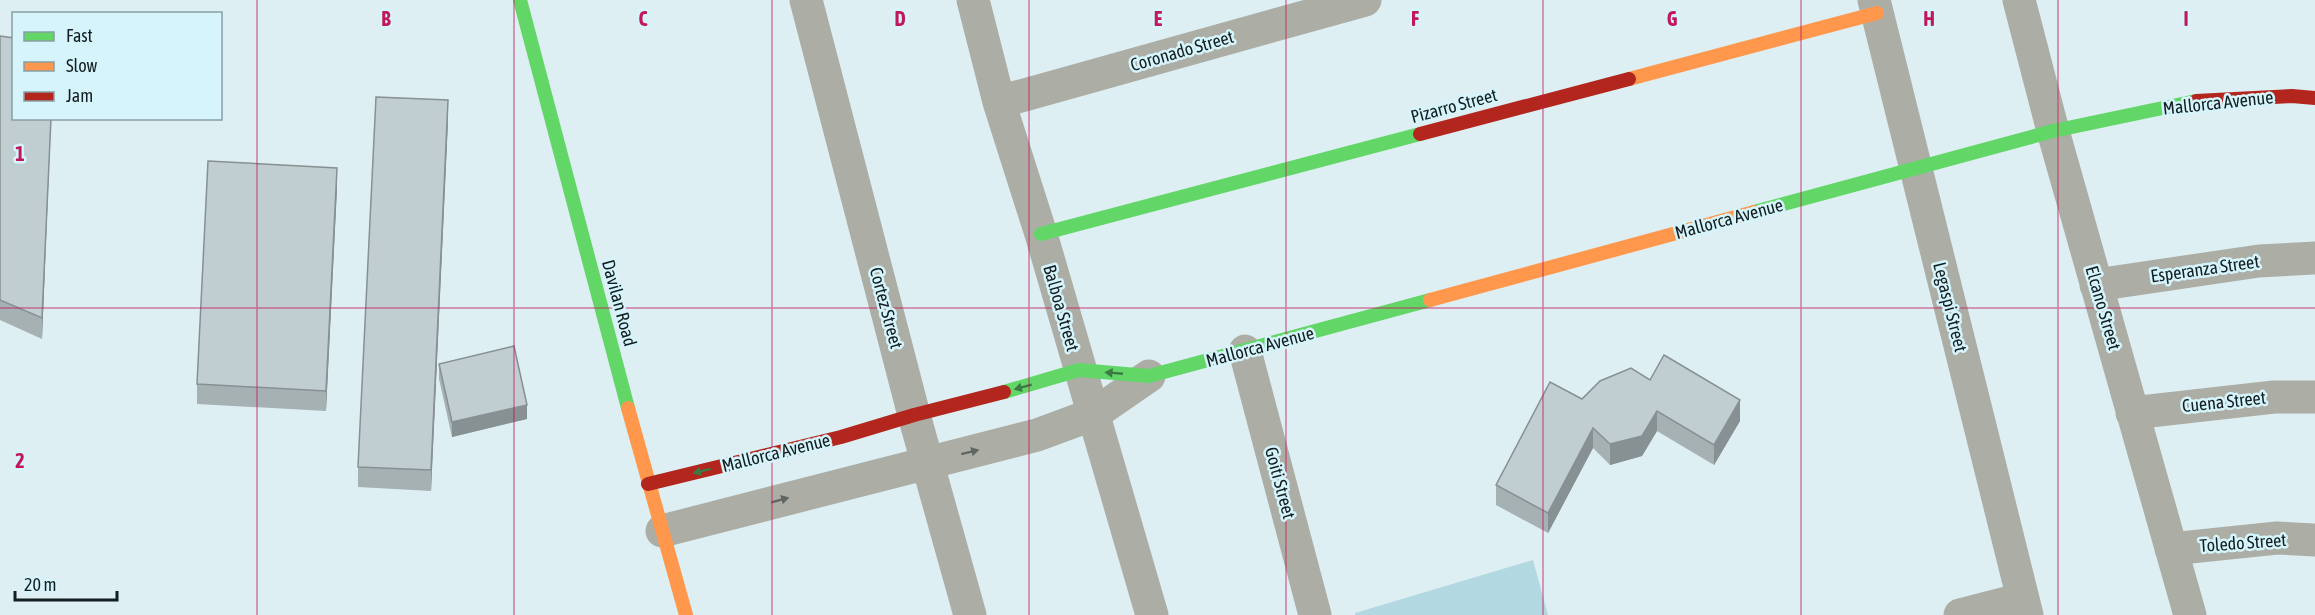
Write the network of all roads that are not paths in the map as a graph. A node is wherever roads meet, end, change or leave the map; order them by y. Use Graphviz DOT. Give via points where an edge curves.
graph roads {
  1 [pos="520,0"];
  2 [pos="806,0"];
  3 [pos="973,0"];
  4 [pos="1365,0"];
  5 [pos="2019,0"];
  6 [pos="1875,6"];
  7 [pos="2315,98"];
  8 [pos="999,102"];
  9 [pos="2053,131"];
  10 [pos="1916,168"];
  11 [pos="1041,234"];
  12 [pos="2315,258"];
  13 [pos="2096,285"];
  14 [pos="1245,351"];
  15 [pos="1079,370"];
  16 [pos="1149,376"];
  17 [pos="2315,397"];
  18 [pos="2132,413"];
  19 [pos="1094,414"];
  20 [pos="914,415"];
  21 [pos="807,444"];
  22 [pos="927,463"];
  23 [pos="648,484"];
  24 [pos="821,489"];
  25 [pos="662,531"];
  26 [pos="2315,540"];
  27 [pos="2171,549"];
  28 [pos="2024,607"];
  29 [pos="686,615"];
  30 [pos="970,615"];
  31 [pos="1152,615"];
  32 [pos="1315,615"];
  33 [pos="1960,615"];
  34 [pos="2190,615"];
  1 -- 23 [label="street, Davilan Road"];
  2 -- 20 [label="street, Cortez Street"];
  3 -- 8 [label="street, Balboa Street"];
  4 -- 8 [label="street, Coronado Street"];
  5 -- 9 [label="street, Elcano Street"];
  6 -- 10 [label="street, Legaspi Street"];
  6 -- 11 [label="street, Pizarro Street"];
  7 -- 9 [label="street, Mallorca Avenue" via="2185,102"];
  8 -- 11 [label="street, Balboa Street"];
  9 -- 10 [label="street, Mallorca Avenue"];
  9 -- 13 [label="street, Elcano Street"];
  10 -- 14 [label="street, Mallorca Avenue"];
  10 -- 28 [label="street, Legaspi Street"];
  11 -- 15 [label="street, Balboa Street"];
  12 -- 13 [label="street, Esperanza Street" via="2259,261"];
  13 -- 18 [label="street, Elcano Street"];
  14 -- 16 [label="street, Mallorca Avenue"];
  14 -- 32 [label="street, Goiti Street"];
  16 -- 15 [label="street, Mallorca Avenue, one-way"];
  15 -- 19 [label="street, Balboa Street"];
  15 -- 20 [label="street, Mallorca Avenue, one-way"];
  16 -- 19 [label="street, Mallorca Avenue"];
  17 -- 18 [label="street, Cuena Street" via="2274,397"];
  18 -- 27 [label="street, Elcano Street"];
  22 -- 19 [label="street, Mallorca Avenue, one-way" via="1037,435"];
  19 -- 31 [label="street, Balboa Street"];
  20 -- 21 [label="street, Mallorca Avenue"];
  20 -- 22 [label="street, Cortez Street"];
  21 -- 23 [label="street, Mallorca Avenue, one-way"];
  21 -- 24 [label="street"];
  22 -- 24 [label="street, Mallorca Avenue"];
  22 -- 30 [label="street, Cortez Street"];
  23 -- 25 [label="street, Davilan Road"];
  25 -- 24 [label="street, Mallorca Avenue, one-way"];
  25 -- 29 [label="street, Davilan Road"];
  26 -- 27 [label="street, Toledo Street" via="2277,538"];
  27 -- 34 [label="street, Elcano Street"];
  28 -- 33 [label="street"];
}
